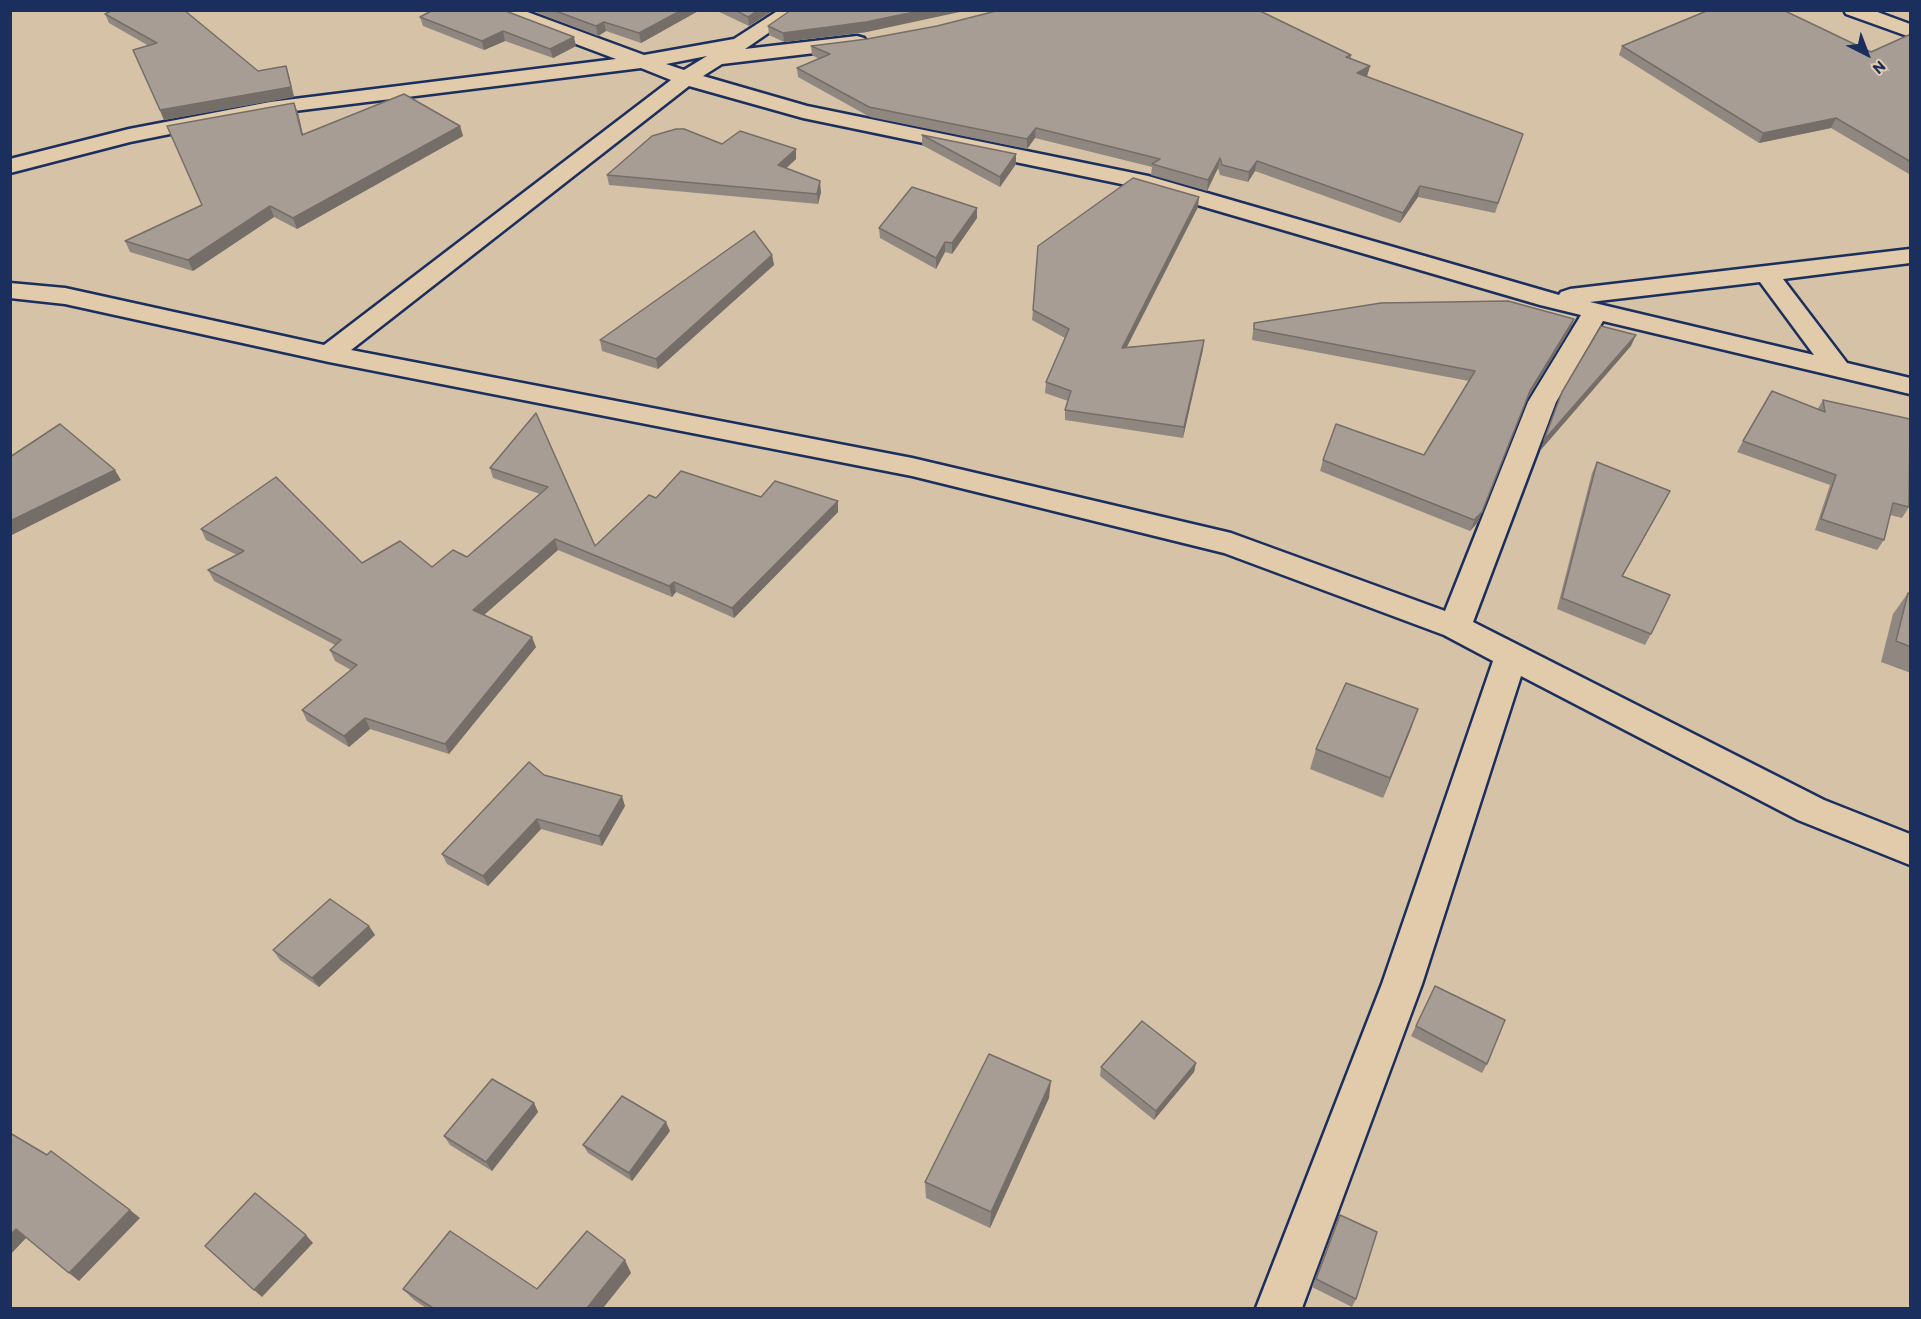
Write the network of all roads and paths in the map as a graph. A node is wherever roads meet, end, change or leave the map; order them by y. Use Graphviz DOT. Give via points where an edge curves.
graph roads {
  1 [pos="503,10"];
  2 [pos="793,10"];
  3 [pos="1853,10"];
  4 [pos="1911,31"];
  5 [pos="879,39"];
  6 [pos="739,44"];
  7 [pos="714,59"];
  8 [pos="641,62"];
  9 [pos="686,78"];
  10 [pos="10,166"];
  11 [pos="1911,256"];
  12 [pos="1766,273"];
  13 [pos="10,290"];
  14 [pos="1548,300"];
  15 [pos="1596,311"];
  16 [pos="329,354"];
  17 [pos="1838,369"];
  18 [pos="1911,386"];
  19 [pos="1455,627"];
  20 [pos="1511,656"];
  21 [pos="1911,850"];
  22 [pos="1279,1308"];
  1 -- 8 [label="street"];
  2 -- 6 [label="street"];
  3 -- 4 [label="street"];
  5 -- 7 [label="street"];
  6 -- 7 [label="street"];
  6 -- 8 [label="street"];
  7 -- 9 [label="street"];
  8 -- 9 [label="street"];
  8 -- 10 [label="street" via="270,108 129,136"];
  9 -- 14 [label="street" via="803,112 1140,181"];
  9 -- 16 [label="street"];
  11 -- 12 [label="street"];
  12 -- 14 [label="street"];
  12 -- 17 [label="street"];
  13 -- 16 [label="street" via="65,296"];
  14 -- 15 [label="street"];
  15 -- 17 [label="street"];
  15 -- 19 [label="street" via="1542,402"];
  16 -- 19 [label="street" via="912,467 1231,544"];
  17 -- 18 [label="street"];
  19 -- 20 [label="street"];
  20 -- 21 [label="street" via="1811,810"];
  20 -- 22 [label="street" via="1402,984"];
}
